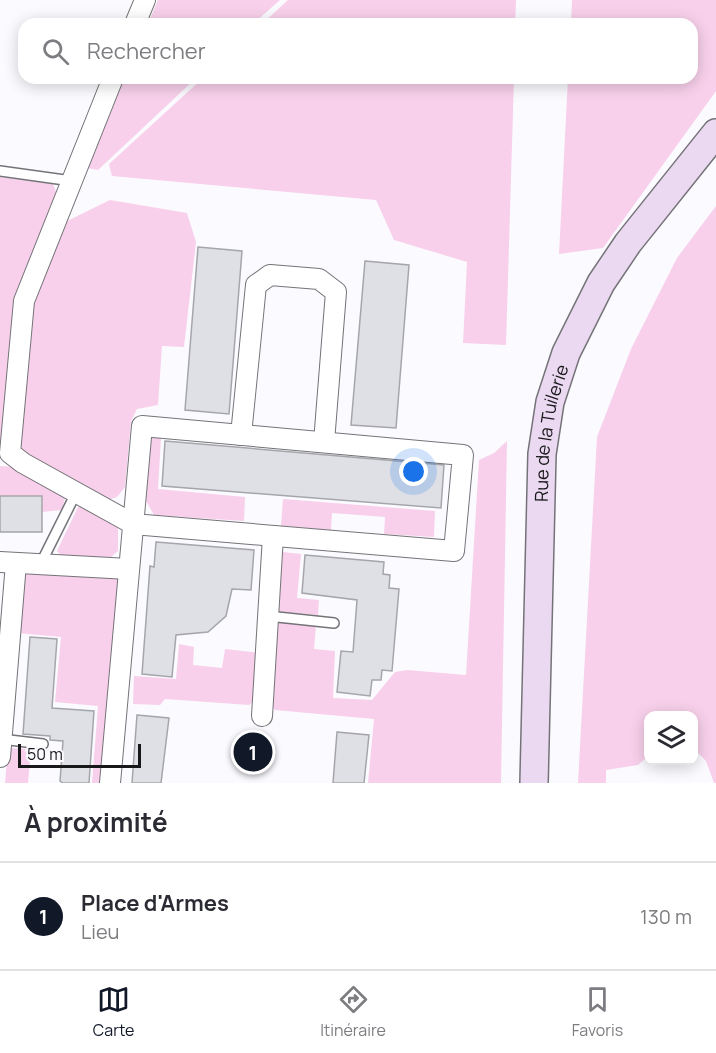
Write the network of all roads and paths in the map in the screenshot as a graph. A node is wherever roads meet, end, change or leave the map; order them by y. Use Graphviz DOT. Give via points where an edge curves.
graph roads {
  1 [pos="145,0"];
  2 [pos="138,18"];
  3 [pos="111,84"];
  4 [pos="716,133"];
  5 [pos="0,171"];
  6 [pos="72,181"];
  7 [pos="241,435"];
  8 [pos="324,442"];
  9 [pos="5,454"];
  10 [pos="76,493"];
  11 [pos="133,524"];
  12 [pos="273,536"];
  13 [pos="8,563"];
  14 [pos="40,565"];
  15 [pos="129,569"];
  16 [pos="268,616"];
  17 [pos="334,623"];
  18 [pos="262,716"];
  19 [pos="43,744"];
  20 [pos="1,748"];
  21 [pos="110,783"];
  22 [pos="534,783"];
  1 -- 2 [label="street"];
  3 -- 6 [label="street"];
  4 -- 22 [label="street, Rue de la Tuilerie" via="601,282 566,353 550,402 542,454"];
  5 -- 6 [label="lane"];
  6 -- 9 [label="street" via="24,301"];
  7 -- 8 [label="street"];
  7 -- 8 [label="street" via="256,285 270,275 319,279 336,292"];
  7 -- 11 [label="street" via="142,426"];
  8 -- 12 [label="street" via="463,455 454,551"];
  9 -- 10 [label="street"];
  10 -- 11 [label="street"];
  10 -- 14 [label="lane"];
  11 -- 12 [label="street"];
  11 -- 15 [label="street"];
  12 -- 16 [label="street"];
  13 -- 14 [label="street"];
  13 -- 20 [label="street"];
  14 -- 15 [label="street"];
  15 -- 21 [label="street"];
  16 -- 17 [label="lane"];
  16 -- 18 [label="street"];
  19 -- 20 [label="lane"];
}
